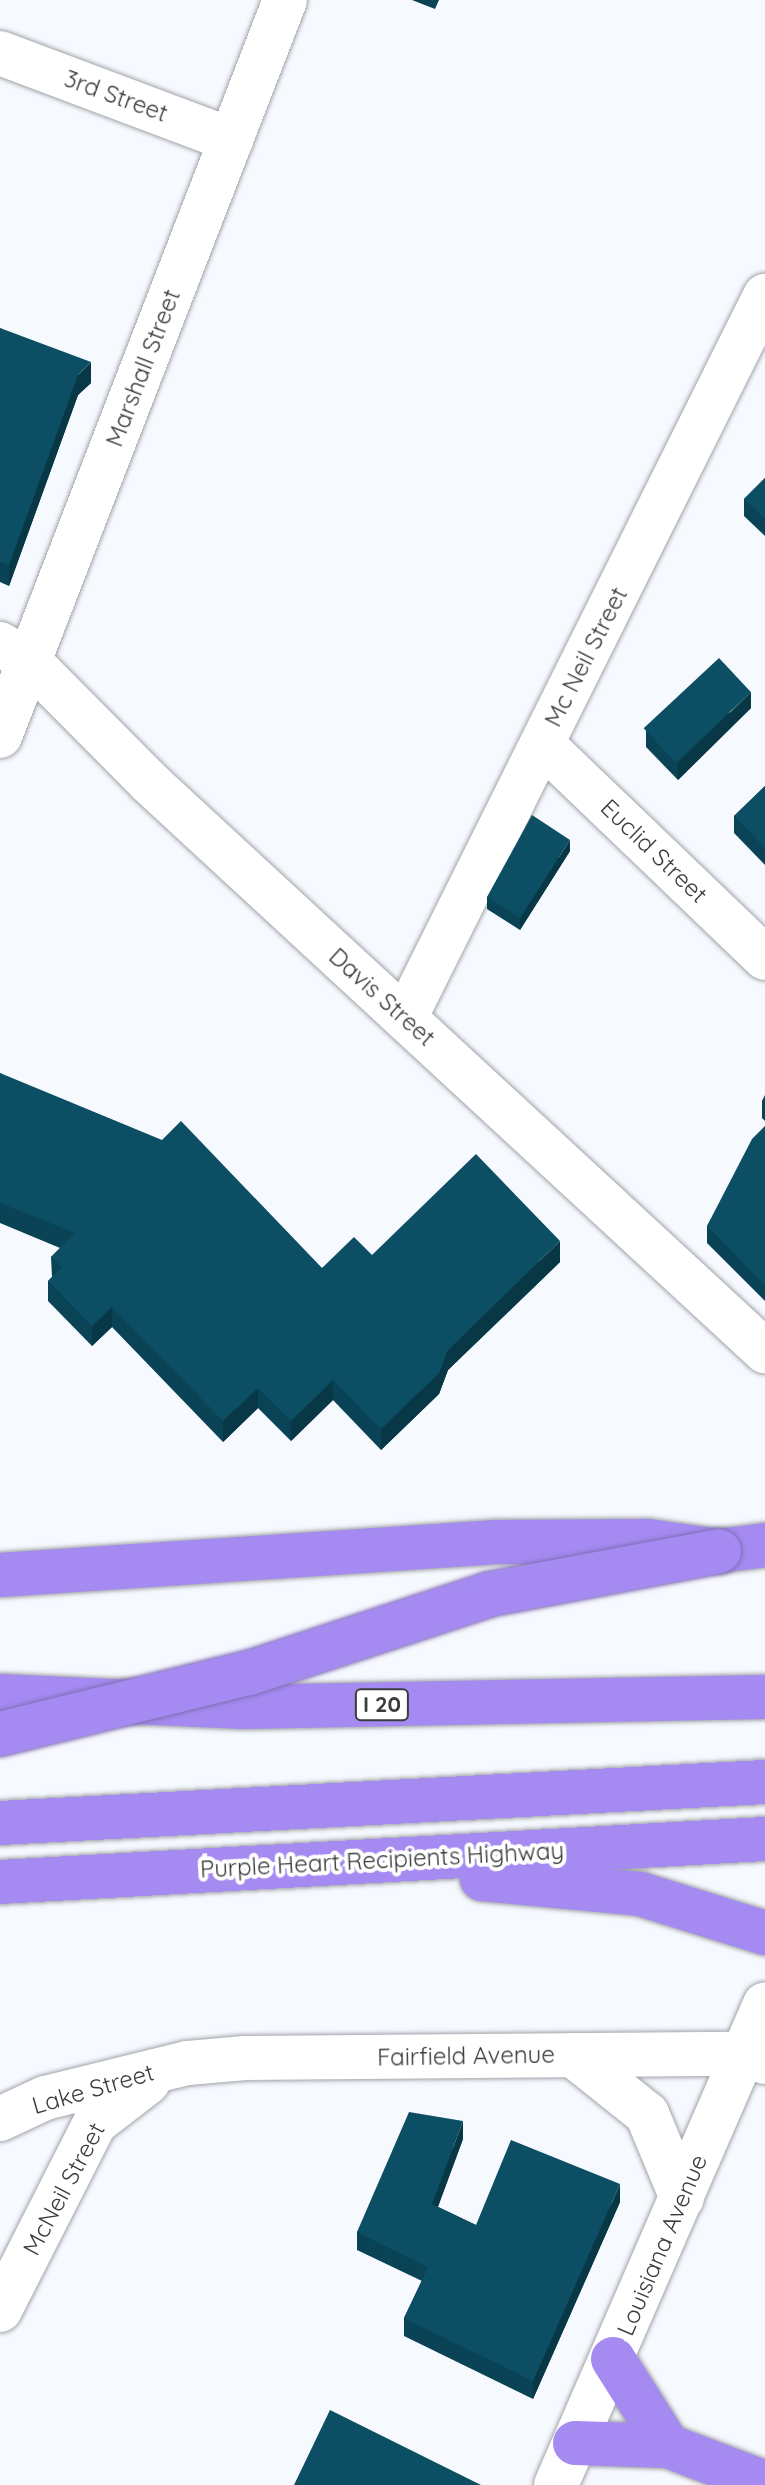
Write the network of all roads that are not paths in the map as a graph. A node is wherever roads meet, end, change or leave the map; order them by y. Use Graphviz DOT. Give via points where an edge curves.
graph roads {
  1 [pos="285,0"];
  2 [pos="0,53"];
  3 [pos="231,140"];
  4 [pos="763,306"];
  5 [pos="15,653"];
  6 [pos="0,736"];
  7 [pos="542,744"];
  8 [pos="765,958"];
  9 [pos="405,1018"];
  10 [pos="765,1351"];
  11 [pos="765,1545"];
  12 [pos="719,1551"];
  13 [pos="0,1575"];
  14 [pos="0,1696"];
  15 [pos="765,1697"];
  16 [pos="0,1734"];
  17 [pos="765,1782"];
  18 [pos="0,1823"];
  19 [pos="765,1839"];
  20 [pos="211,1868"];
  21 [pos="0,1882"];
  22 [pos="765,1933"];
  23 [pos="765,2004"];
  24 [pos="758,2053"];
  25 [pos="573,2055"];
  26 [pos="188,2063"];
  27 [pos="0,2119"];
  28 [pos="682,2198"];
  29 [pos="0,2310"];
  30 [pos="613,2359"];
  31 [pos="575,2443"];
  32 [pos="668,2446"];
  33 [pos="765,2483"];
  34 [pos="556,2485"];
  1 -- 3 [label="street, Marshall Street"];
  2 -- 3 [label="street, 3rd Street"];
  3 -- 5 [label="street, Marshall Street"];
  4 -- 7 [label="street, Mc Neil Street"];
  5 -- 6 [label="street, Marshall Street"];
  5 -- 9 [label="street, Davis Street"];
  7 -- 8 [label="street, Euclid Street"];
  7 -- 9 [label="street, Mc Neil Street"];
  9 -- 10 [label="street, Davis Street"];
  11 -- 12 [label="highway"];
  12 -- 13 [label="highway, bridge" via="634,1541 496,1542"];
  12 -- 16 [label="highway, bridge" via="490,1594 249,1673"];
  14 -- 15 [label="highway, I 20" via="244,1707"];
  17 -- 18 [label="highway"];
  19 -- 20 [label="highway, Purple Heart Recipients Highway"];
  20 -- 21 [label="highway, Purple Heart Recipients Highway"];
  20 -- 22 [label="highway" via="503,1880 640,1894"];
  23 -- 24 [label="street, Louisiana Avenue"];
  24 -- 25 [label="street, Fairfield Avenue"];
  24 -- 28 [label="street, Louisiana Avenue"];
  25 -- 26 [label="street, Fairfield Avenue"];
  25 -- 28 [label="street" via="647,2114"];
  26 -- 27 [label="street, Lake Street" via="45,2098"];
  26 -- 29 [label="street, McNeil Street" via="138,2086 95,2123"];
  28 -- 30 [label="street, Louisiana Avenue"];
  30 -- 31 [label="street, Louisiana Avenue"];
  30 -- 32 [label="highway"];
  31 -- 32 [label="highway"];
  31 -- 34 [label="street, Louisiana Avenue"];
  32 -- 33 [label="highway"];
}
